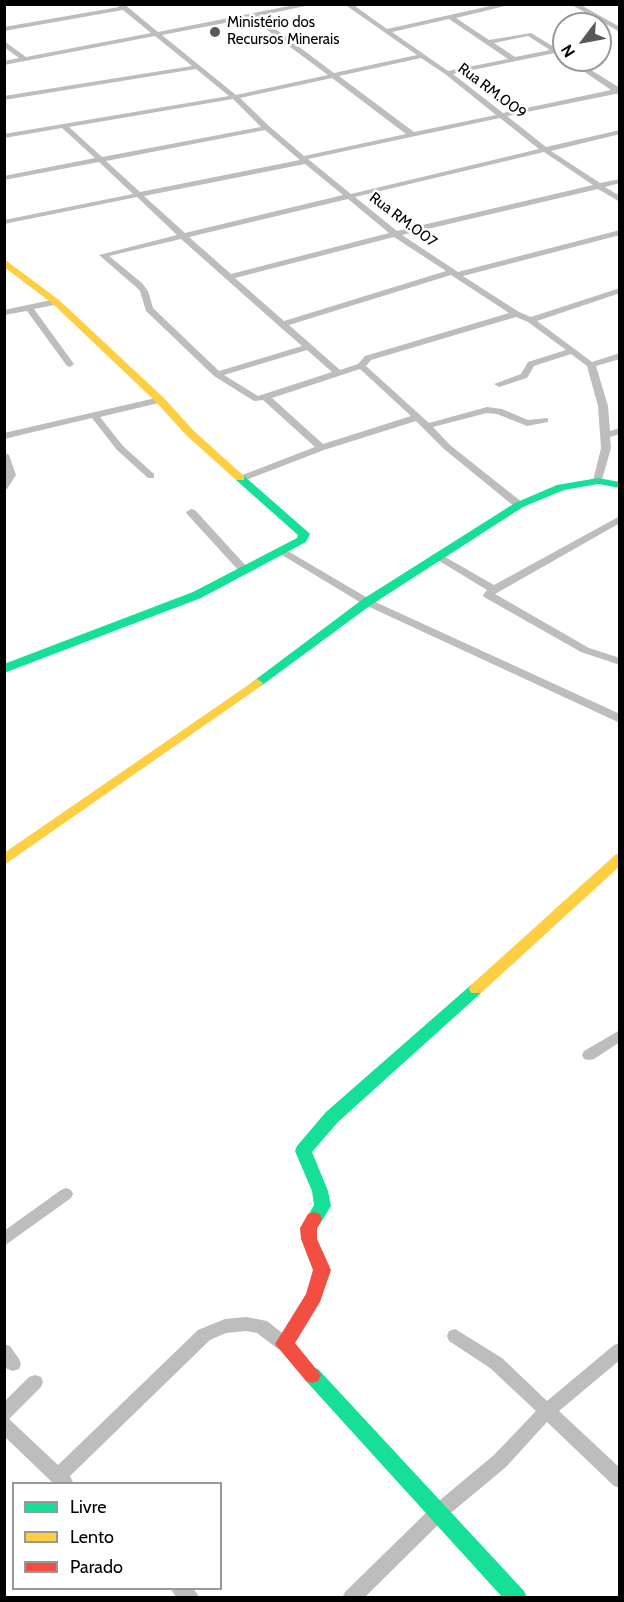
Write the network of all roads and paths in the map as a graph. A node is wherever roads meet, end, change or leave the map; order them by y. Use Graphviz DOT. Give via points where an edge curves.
graph roads {
  1 [pos="312,4"];
  2 [pos="347,4"];
  3 [pos="510,4"];
  4 [pos="573,4"];
  5 [pos="121,6"];
  6 [pos="290,6"];
  7 [pos="253,16"];
  8 [pos="450,17"];
  9 [pos="4,29"];
  10 [pos="620,30"];
  11 [pos="386,31"];
  12 [pos="158,35"];
  13 [pos="489,42"];
  14 [pos="4,44"];
  15 [pos="552,48"];
  16 [pos="552,52"];
  17 [pos="423,56"];
  18 [pos="25,59"];
  19 [pos="515,60"];
  20 [pos="4,63"];
  21 [pos="196,67"];
  22 [pos="589,72"];
  23 [pos="447,73"];
  24 [pos="335,75"];
  25 [pos="619,91"];
  26 [pos="235,97"];
  27 [pos="4,98"];
  28 [pos="504,116"];
  29 [pos="64,126"];
  30 [pos="266,128"];
  31 [pos="620,132"];
  32 [pos="413,135"];
  33 [pos="4,136"];
  34 [pos="544,149"];
  35 [pos="100,160"];
  36 [pos="305,160"];
  37 [pos="4,178"];
  38 [pos="620,181"];
  39 [pos="600,186"];
  40 [pos="142,195"];
  41 [pos="348,195"];
  42 [pos="620,200"];
  43 [pos="4,222"];
  44 [pos="620,232"];
  45 [pos="395,234"];
  46 [pos="182,235"];
  47 [pos="4,262"];
  48 [pos="454,274"];
  49 [pos="229,277"];
  50 [pos="620,290"];
  51 [pos="56,302"];
  52 [pos="30,309"];
  53 [pos="4,314"];
  54 [pos="516,314"];
  55 [pos="531,320"];
  56 [pos="282,324"];
  57 [pos="308,347"];
  58 [pos="573,351"];
  59 [pos="620,356"];
  60 [pos="70,364"];
  61 [pos="591,365"];
  62 [pos="361,366"];
  63 [pos="338,373"];
  64 [pos="217,374"];
  65 [pos="499,384"];
  66 [pos="265,397"];
  67 [pos="160,400"];
  68 [pos="95,416"];
  69 [pos="418,417"];
  70 [pos="545,420"];
  71 [pos="427,426"];
  72 [pos="620,431"];
  73 [pos="4,436"];
  74 [pos="605,436"];
  75 [pos="321,448"];
  76 [pos="4,455"];
  77 [pos="152,476"];
  78 [pos="243,478"];
  79 [pos="598,481"];
  80 [pos="620,485"];
  81 [pos="4,487"];
  82 [pos="519,504"];
  83 [pos="191,512"];
  84 [pos="620,519"];
  85 [pos="281,550"];
  86 [pos="436,556"];
  87 [pos="243,569"];
  88 [pos="494,589"];
  89 [pos="367,602"];
  90 [pos="620,662"];
  91 [pos="4,669"];
  92 [pos="620,719"];
  93 [pos="620,858"];
  94 [pos="4,860"];
  95 [pos="620,1035"];
  96 [pos="589,1055"];
  97 [pos="66,1194"];
  98 [pos="4,1240"];
  99 [pos="455,1336"];
  100 [pos="284,1344"];
  101 [pos="620,1350"];
  102 [pos="35,1382"];
  103 [pos="548,1410"];
  104 [pos="4,1414"];
  105 [pos="4,1425"];
  106 [pos="62,1480"];
  107 [pos="620,1480"];
  108 [pos="440,1511"];
  109 [pos="351,1598"];
  110 [pos="517,1598"];
  1 -- 6 [label="street"];
  2 -- 11 [label="street, Rua RM.009"];
  3 -- 8 [label="street"];
  4 -- 10 [label="street"];
  5 -- 9 [label="street"];
  5 -- 12 [label="street, Rua RM.007"];
  6 -- 7 [label="street"];
  7 -- 12 [label="street"];
  7 -- 24 [label="street"];
  8 -- 11 [label="street"];
  8 -- 13 [label="street"];
  11 -- 17 [label="street, Rua RM.009"];
  12 -- 18 [label="street"];
  12 -- 21 [label="street, Rua RM.007"];
  13 -- 15 [label="street" via="529,34"];
  13 -- 19 [label="street"];
  14 -- 18 [label="street"];
  16 -- 19 [label="street"];
  17 -- 23 [label="street, Rua RM.009"];
  17 -- 24 [label="street"];
  18 -- 20 [label="street"];
  19 -- 23 [label="street"];
  21 -- 26 [label="street, Rua RM.007"];
  21 -- 27 [label="street"];
  22 -- 25 [label="street"];
  23 -- 28 [label="street, Rua RM.009"];
  24 -- 26 [label="street"];
  24 -- 32 [label="street"];
  25 -- 28 [label="street"];
  26 -- 29 [label="street"];
  26 -- 30 [label="street, Rua RM.007"];
  28 -- 32 [label="street"];
  28 -- 34 [label="street, Rua RM.009"];
  29 -- 33 [label="street"];
  29 -- 35 [label="street"];
  30 -- 35 [label="street"];
  30 -- 36 [label="street, Rua RM.007"];
  31 -- 34 [label="street"];
  32 -- 36 [label="street"];
  34 -- 39 [label="street, Rua RM.009"];
  34 -- 41 [label="street"];
  35 -- 37 [label="street"];
  35 -- 40 [label="street"];
  36 -- 40 [label="street"];
  36 -- 41 [label="street, Rua RM.007"];
  38 -- 39 [label="street"];
  39 -- 42 [label="street, Rua RM.009"];
  39 -- 45 [label="street"];
  40 -- 43 [label="street"];
  40 -- 46 [label="street"];
  41 -- 45 [label="street, Rua RM.007"];
  41 -- 46 [label="street"];
  44 -- 48 [label="street"];
  45 -- 48 [label="street, Rua RM.007"];
  45 -- 49 [label="street"];
  46 -- 49 [label="street"];
  46 -- 64 [label="street" via="103,255 139,285 149,309"];
  47 -- 51 [label="street"];
  48 -- 54 [label="street, Rua RM.007"];
  48 -- 56 [label="street"];
  49 -- 56 [label="street"];
  50 -- 55 [label="street"];
  51 -- 52 [label="street"];
  51 -- 67 [label="street"];
  52 -- 53 [label="street"];
  52 -- 60 [label="street"];
  54 -- 55 [label="street, Rua RM.007"];
  54 -- 62 [label="street" via="368,358"];
  55 -- 58 [label="street, Rua RM.007"];
  56 -- 57 [label="street"];
  57 -- 63 [label="street"];
  57 -- 64 [label="street"];
  58 -- 61 [label="street, Rua RM.007"];
  58 -- 65 [label="street" via="531,364 524,376"];
  59 -- 61 [label="street"];
  61 -- 74 [label="street" via="603,406"];
  62 -- 63 [label="street"];
  62 -- 69 [label="street"];
  63 -- 66 [label="street"];
  64 -- 66 [label="street" via="257,399"];
  66 -- 75 [label="street"];
  67 -- 68 [label="street"];
  67 -- 78 [label="street" via="190,434"];
  68 -- 73 [label="street"];
  68 -- 77 [label="street" via="120,448"];
  69 -- 71 [label="street"];
  69 -- 75 [label="street"];
  70 -- 71 [label="street" via="527,423 487,410"];
  71 -- 82 [label="street" via="447,447"];
  72 -- 74 [label="street"];
  74 -- 79 [label="street"];
  75 -- 78 [label="street"];
  76 -- 81 [label="street" via="11,475"];
  78 -- 85 [label="street" via="304,534 302,540"];
  79 -- 80 [label="street"];
  79 -- 82 [label="street" via="547,491"];
  82 -- 86 [label="street"];
  83 -- 87 [label="street"];
  84 -- 88 [label="street"];
  85 -- 87 [label="street"];
  85 -- 89 [label="street"];
  86 -- 88 [label="street"];
  86 -- 89 [label="street"];
  87 -- 91 [label="street" via="197,595"];
  88 -- 90 [label="street" via="488,596 585,650"];
  89 -- 92 [label="street"];
  89 -- 94 [label="street" via="240,696"];
  93 -- 100 [label="street" via="332,1117 303,1151 323,1206 308,1228 322,1270 314,1297"];
  95 -- 96 [label="street"];
  97 -- 98 [label="street"];
  99 -- 103 [label="street" via="496,1363"];
  100 -- 106 [label="street" via="261,1326 246,1324 225,1326 204,1335"];
  100 -- 108 [label="street"];
  101 -- 103 [label="street"];
  102 -- 104 [label="street"];
  103 -- 107 [label="street"];
  103 -- 108 [label="street" via="500,1461"];
  105 -- 106 [label="street"];
  108 -- 109 [label="street"];
  108 -- 110 [label="street"];
}
